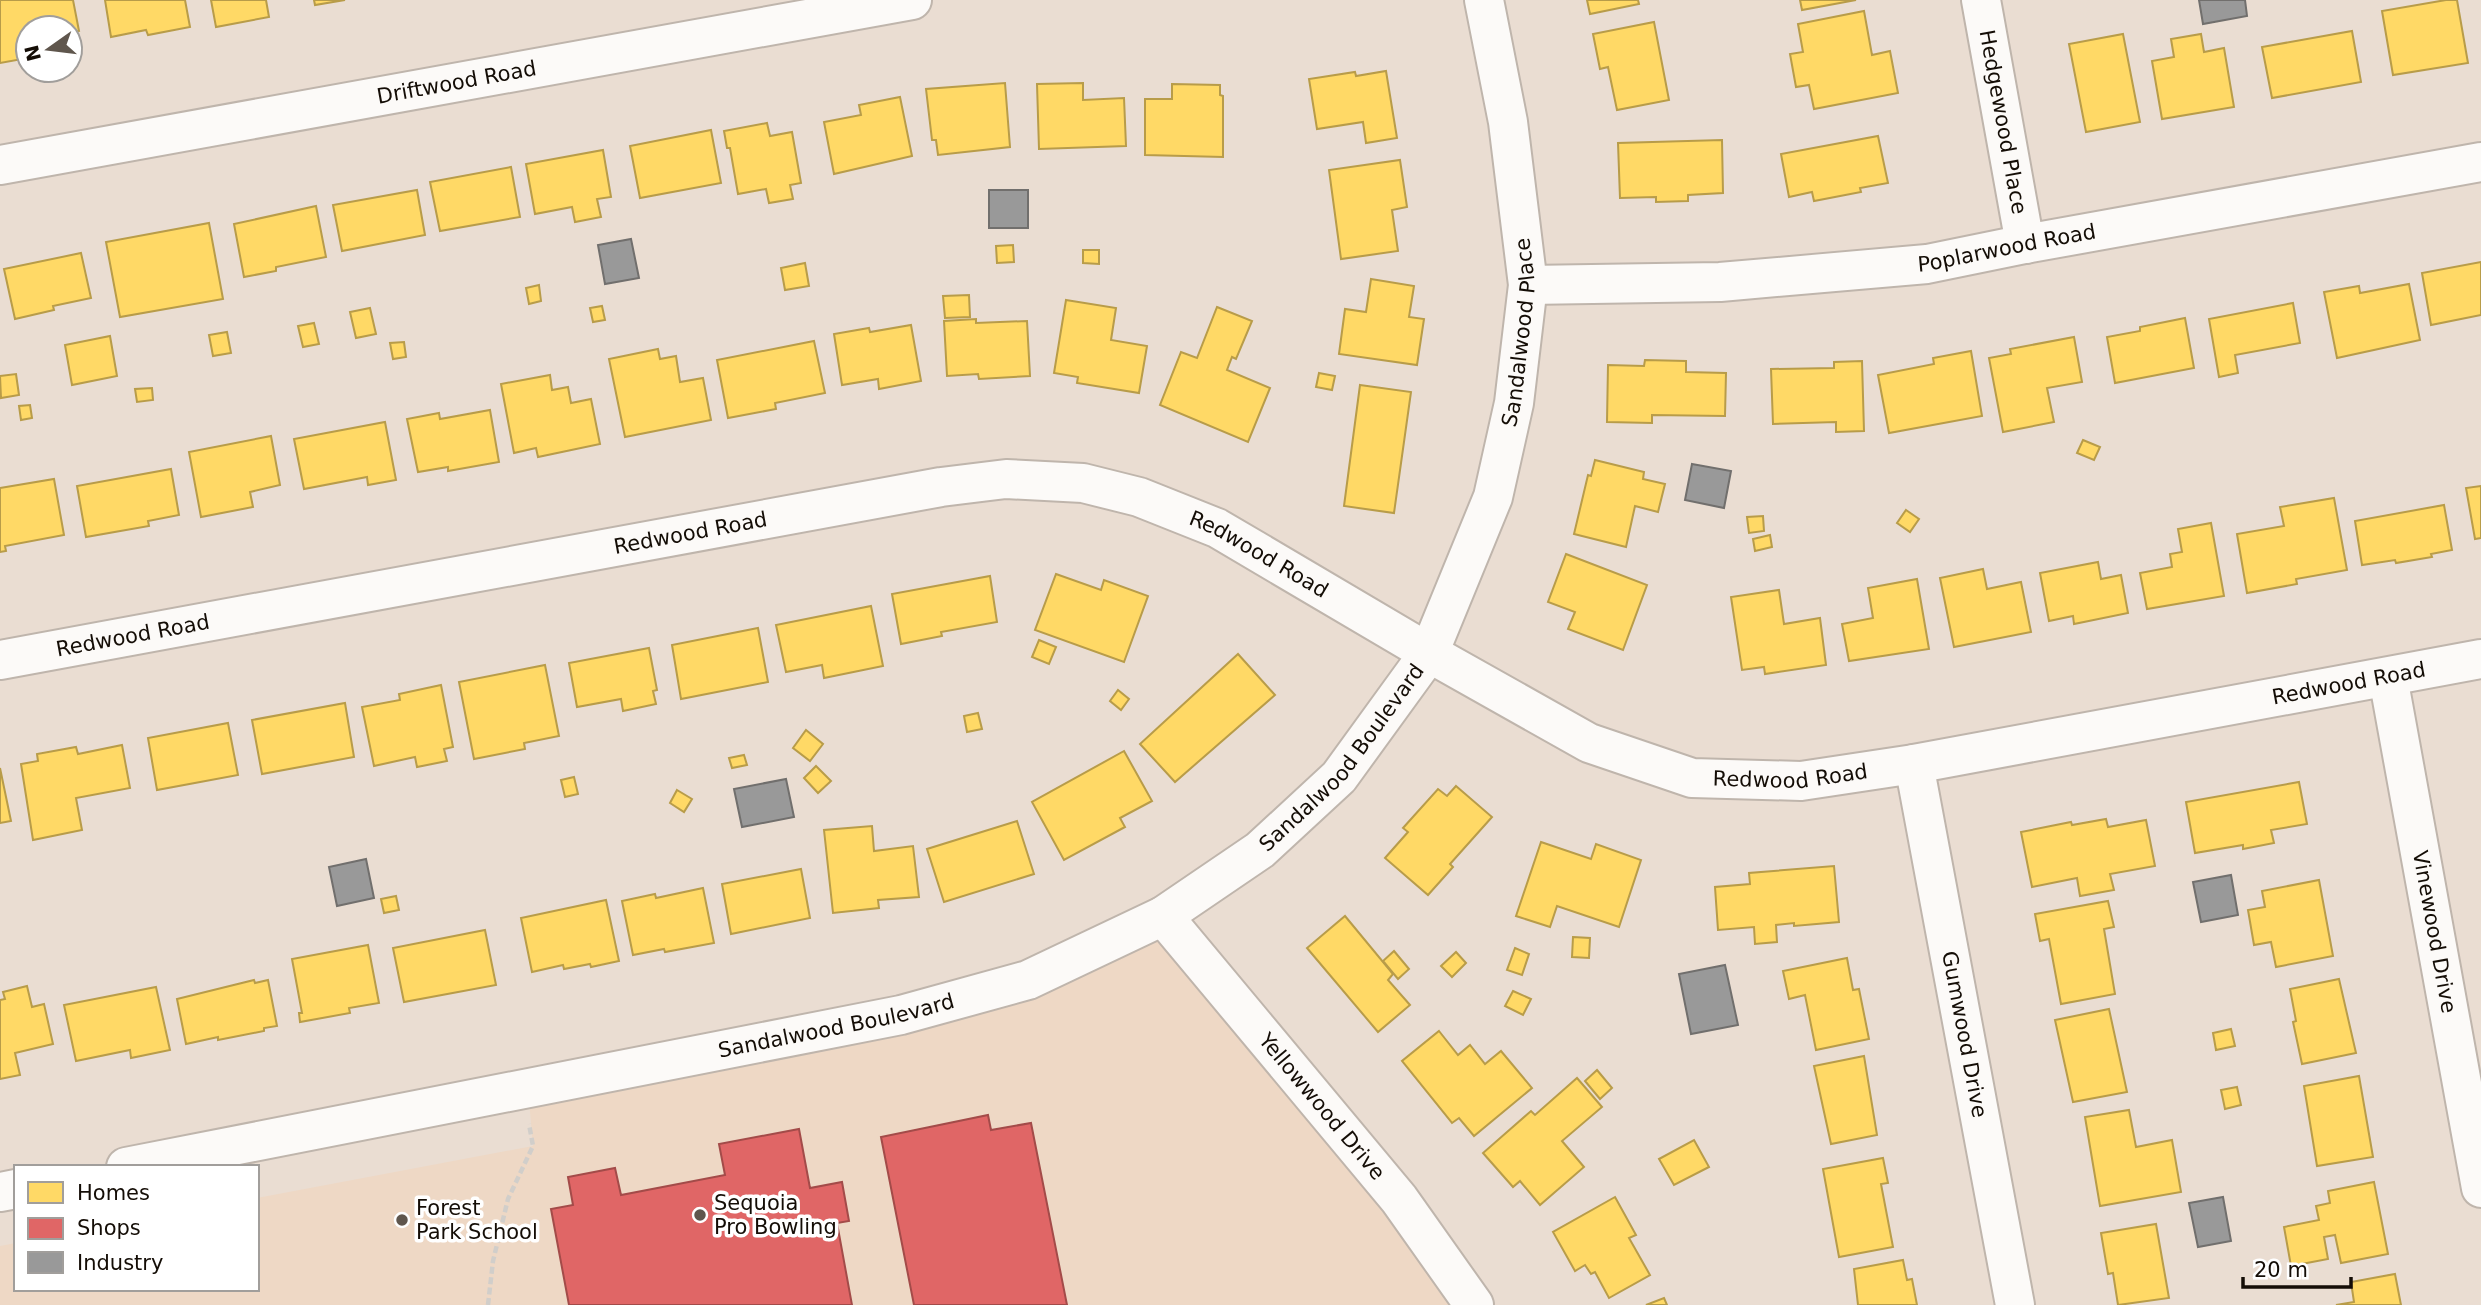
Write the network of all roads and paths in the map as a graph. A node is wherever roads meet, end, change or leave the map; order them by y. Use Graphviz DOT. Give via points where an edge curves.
graph roads {
  1 [pos="912,0"];
  2 [pos="1484,0"];
  3 [pos="1981,0"];
  4 [pos="2481,162"];
  5 [pos="0,165"];
  6 [pos="2025,244"];
  7 [pos="1528,285"];
  8 [pos="1429,653"];
  9 [pos="2481,659"];
  10 [pos="0,660"];
  11 [pos="2388,677"];
  12 [pos="1914,764"];
  13 [pos="1163,916"];
  14 [pos="522,1089"];
  15 [pos="136,1165"];
  16 [pos="2481,1188"];
  17 [pos="488,1305"];
  18 [pos="1474,1305"];
  19 [pos="2015,1305"];
  1 -- 5 [label="street, Driftwood Road"];
  2 -- 7 [label="street, Sandalwood Place" via="1508,122"];
  3 -- 6 [label="street, Hedgewood Place"];
  4 -- 6 [label="street, Poplarwood Road"];
  6 -- 7 [label="street, Poplarwood Road" via="1927,264 1720,282"];
  7 -- 8 [label="street, Sandalwood Place" via="1514,403 1493,497"];
  8 -- 10 [label="street, Redwood Road" via="1217,528 1139,497 1083,484 1006,479"];
  8 -- 12 [label="street, Redwood Road" via="1589,743 1692,778 1801,781"];
  8 -- 13 [label="street, Sandalwood Boulevard" via="1339,777 1260,850"];
  9 -- 11 [label="street, Redwood Road"];
  11 -- 12 [label="street, Redwood Road"];
  11 -- 16 [label="street, Vinewood Drive"];
  12 -- 19 [label="street, Gumwood Drive"];
  13 -- 14 [label="street, Sandalwood Boulevard" via="1028,980 901,1015"];
  13 -- 18 [label="street, Yellowwood Drive" via="1399,1199"];
  14 -- 15 [label="street, Sandalwood Boulevard"];
  14 -- 17 [label="path" via="533,1146 508,1199"];
}
